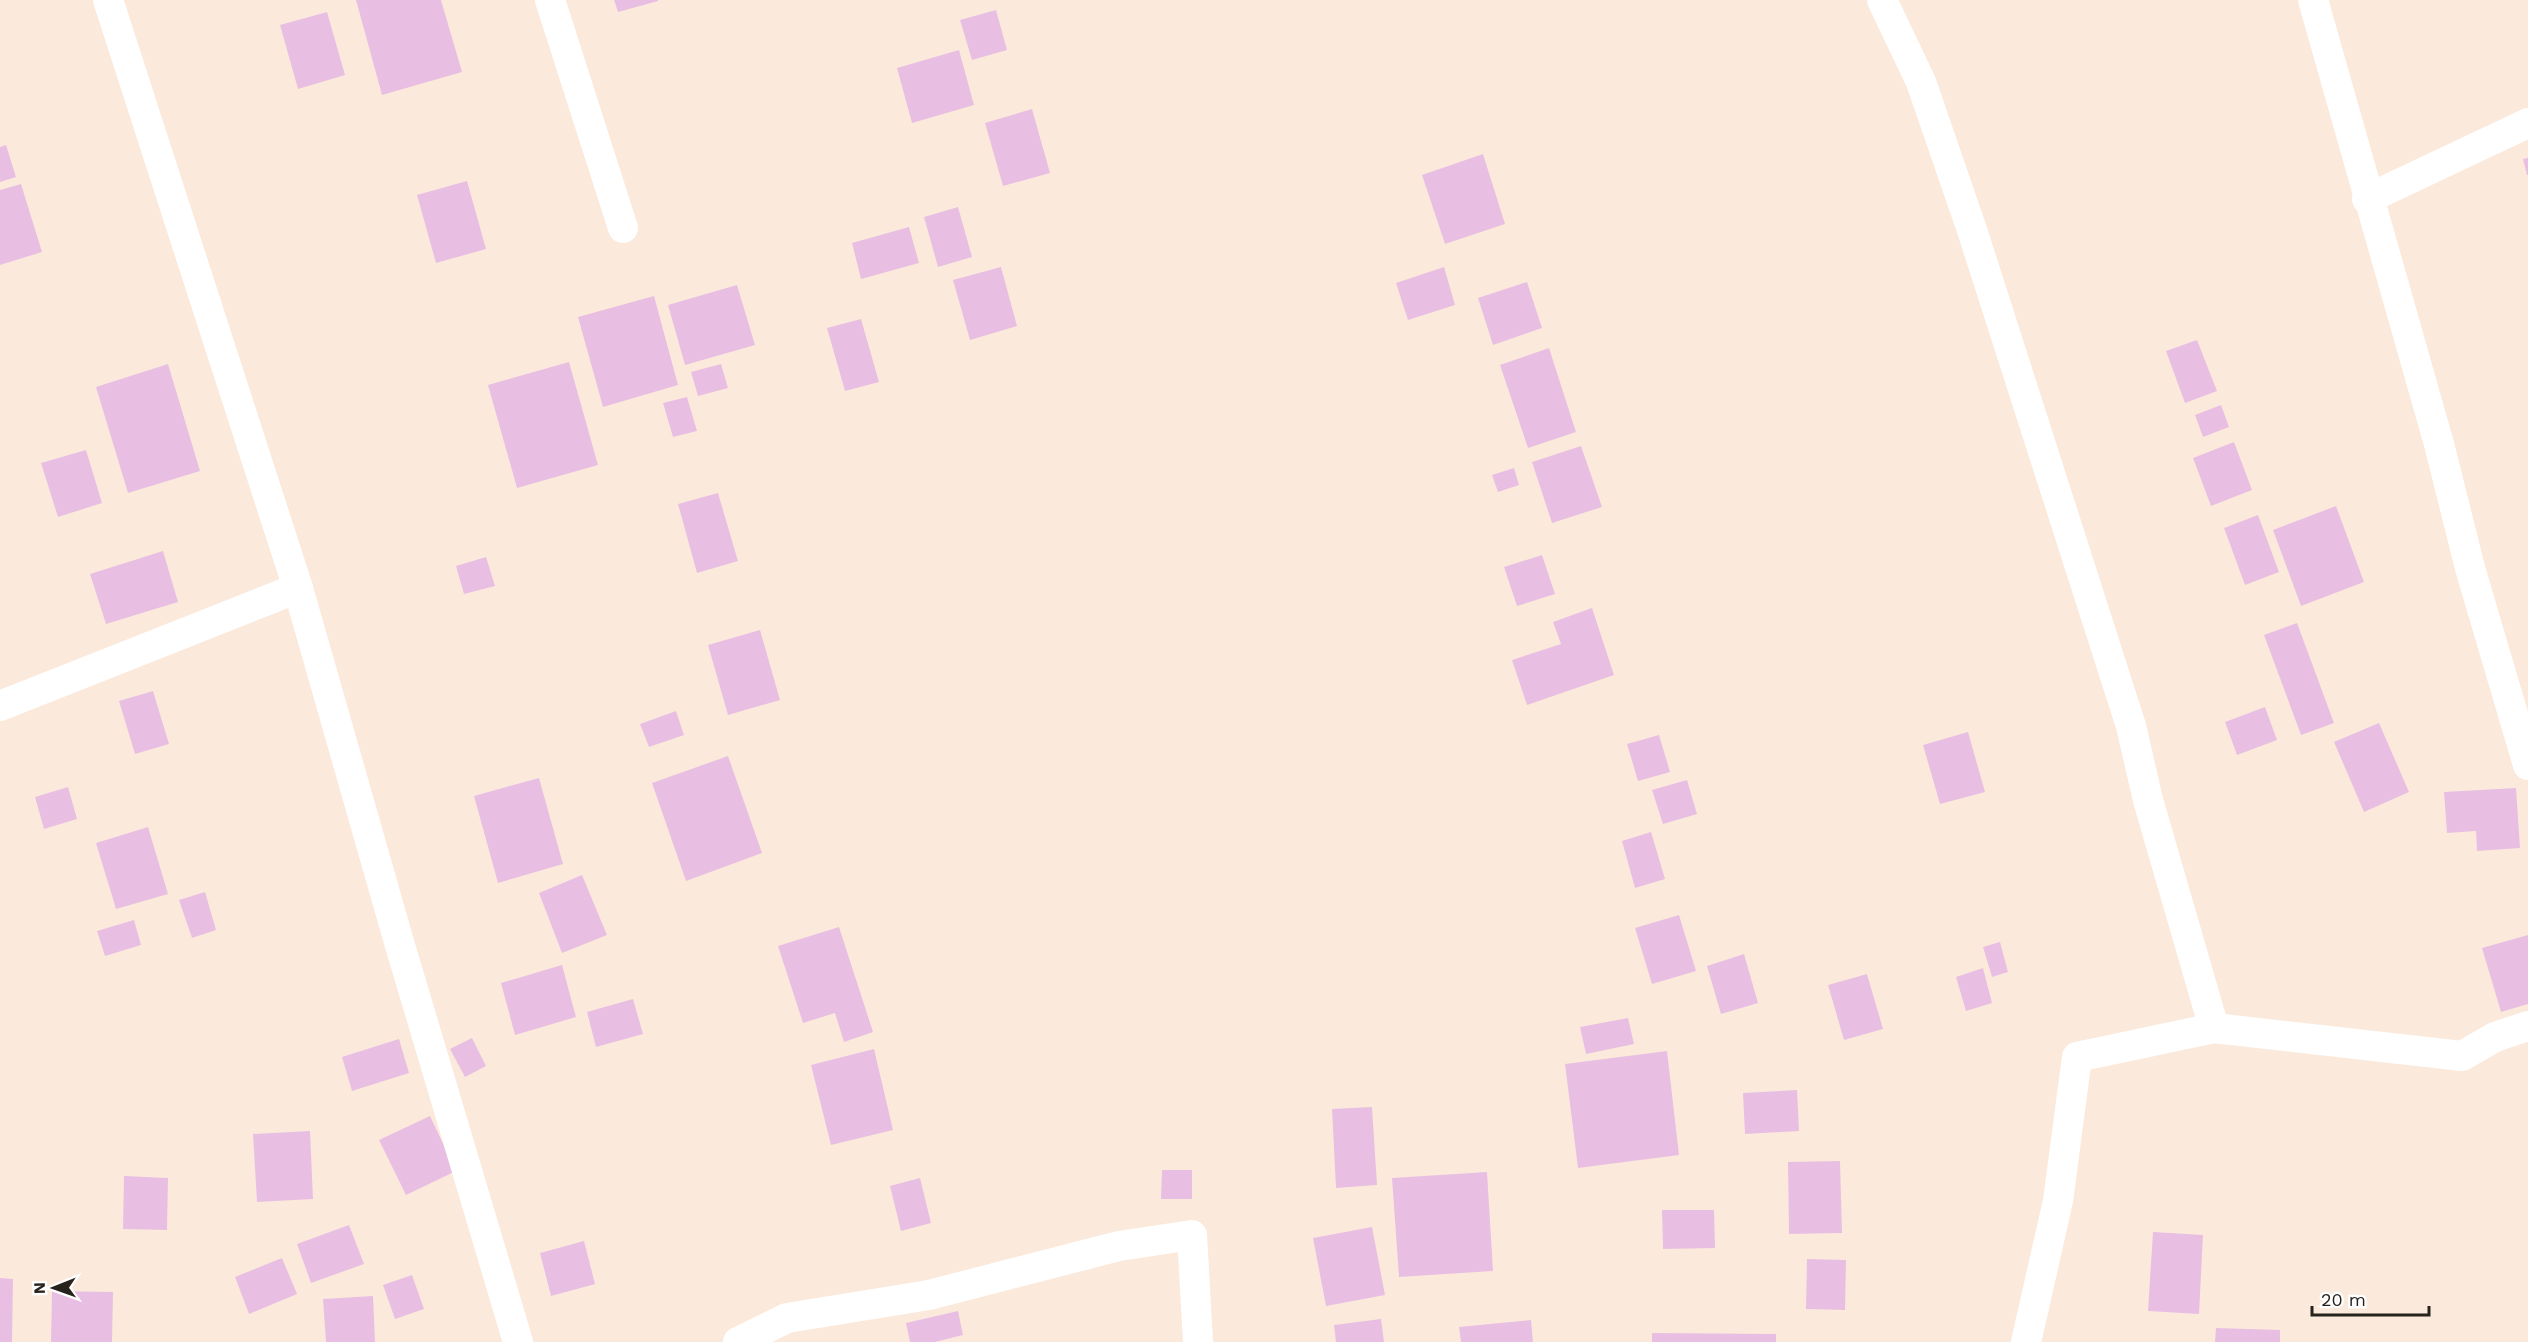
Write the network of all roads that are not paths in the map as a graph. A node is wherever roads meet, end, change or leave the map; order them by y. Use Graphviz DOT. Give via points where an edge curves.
graph roads {
  1 [pos="108,0"];
  2 [pos="550,0"];
  3 [pos="1882,0"];
  4 [pos="2313,0"];
  5 [pos="2528,123"];
  6 [pos="2367,199"];
  7 [pos="623,228"];
  8 [pos="298,588"];
  9 [pos="0,706"];
  10 [pos="2528,765"];
  11 [pos="2528,1026"];
  12 [pos="2214,1028"];
  13 [pos="518,1342"];
  14 [pos="738,1342"];
  15 [pos="1198,1342"];
  16 [pos="2026,1342"];
  1 -- 8 [label="street"];
  2 -- 7 [label="street"];
  3 -- 12 [label="street" via="1920,82 1972,230 2132,726 2148,800"];
  4 -- 6 [label="street"];
  5 -- 6 [label="street"];
  6 -- 10 [label="street"];
  8 -- 9 [label="street"];
  8 -- 13 [label="street"];
  11 -- 12 [label="street" via="2495,1037 2462,1056"];
  12 -- 16 [label="street" via="2076,1058 2058,1201"];
  14 -- 15 [label="street" via="787,1318 929,1295 1119,1246 1192,1234"];
}
